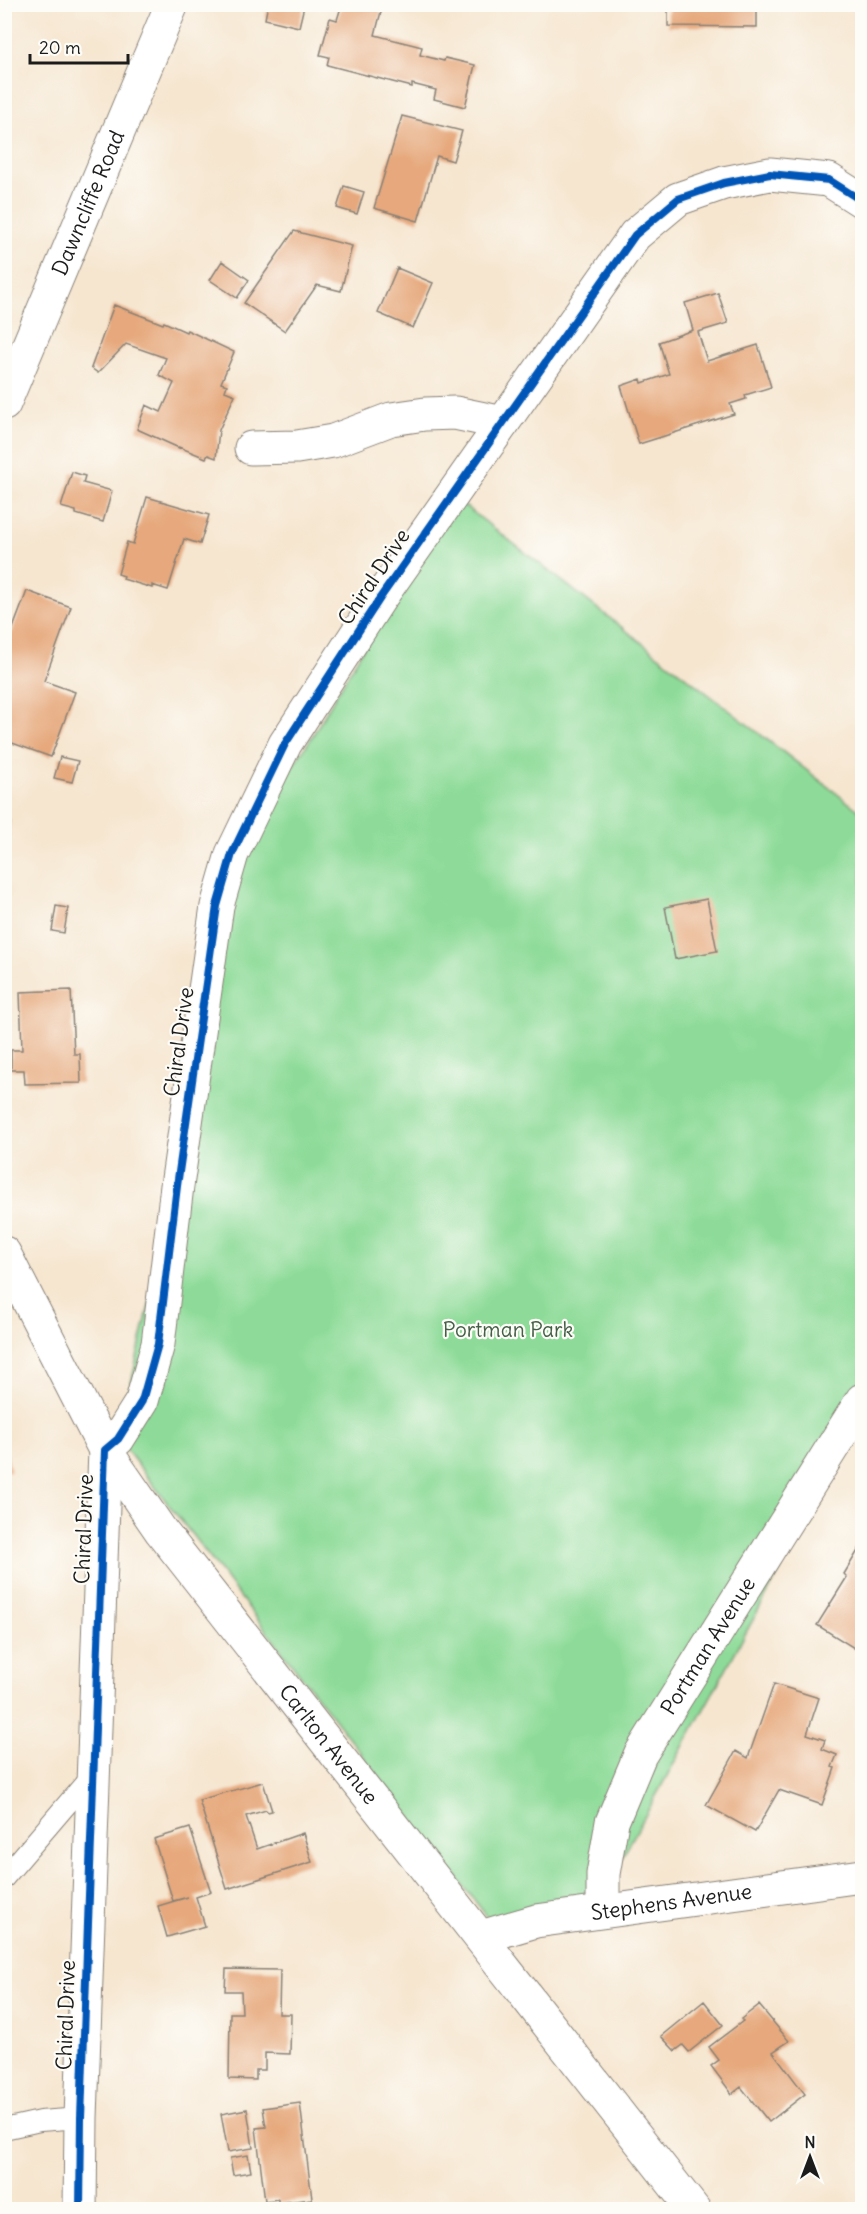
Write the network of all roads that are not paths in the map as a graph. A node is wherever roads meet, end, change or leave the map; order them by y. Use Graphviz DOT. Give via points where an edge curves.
graph roads {
  1 [pos="172,4"];
  2 [pos="862,201"];
  3 [pos="4,404"];
  4 [pos="503,423"];
  5 [pos="250,448"];
  6 [pos="4,1253"];
  7 [pos="862,1400"];
  8 [pos="105,1450"];
  9 [pos="93,1774"];
  10 [pos="862,1876"];
  11 [pos="4,1878"];
  12 [pos="603,1911"];
  13 [pos="481,1937"];
  14 [pos="81,2118"];
  15 [pos="4,2129"];
  16 [pos="80,2210"];
  17 [pos="694,2210"];
  1 -- 3 [label="street, Dawncliffe Road"];
  2 -- 4 [label="street, Chiral Drive" via="829,180 770,174 724,183 678,199 635,235"];
  4 -- 5 [label="street" via="454,413 425,414 391,419 333,441"];
  4 -- 8 [label="street, Chiral Drive" via="380,598 285,744 232,854 217,906 158,1344 142,1401 118,1439"];
  6 -- 8 [label="street, Carlton Avenue"];
  7 -- 12 [label="street, Portman Avenue" via="640,1755 612,1822 603,1874"];
  8 -- 9 [label="street, Chiral Drive"];
  8 -- 13 [label="street, Carlton Avenue" via="161,1531"];
  9 -- 11 [label="lane"];
  9 -- 14 [label="street, Chiral Drive"];
  10 -- 12 [label="street, Stephens Avenue"];
  12 -- 13 [label="street, Stephens Avenue" via="536,1921"];
  13 -- 17 [label="street, Carlton Avenue"];
  14 -- 15 [label="lane"];
  14 -- 16 [label="street, Chiral Drive"];
}
